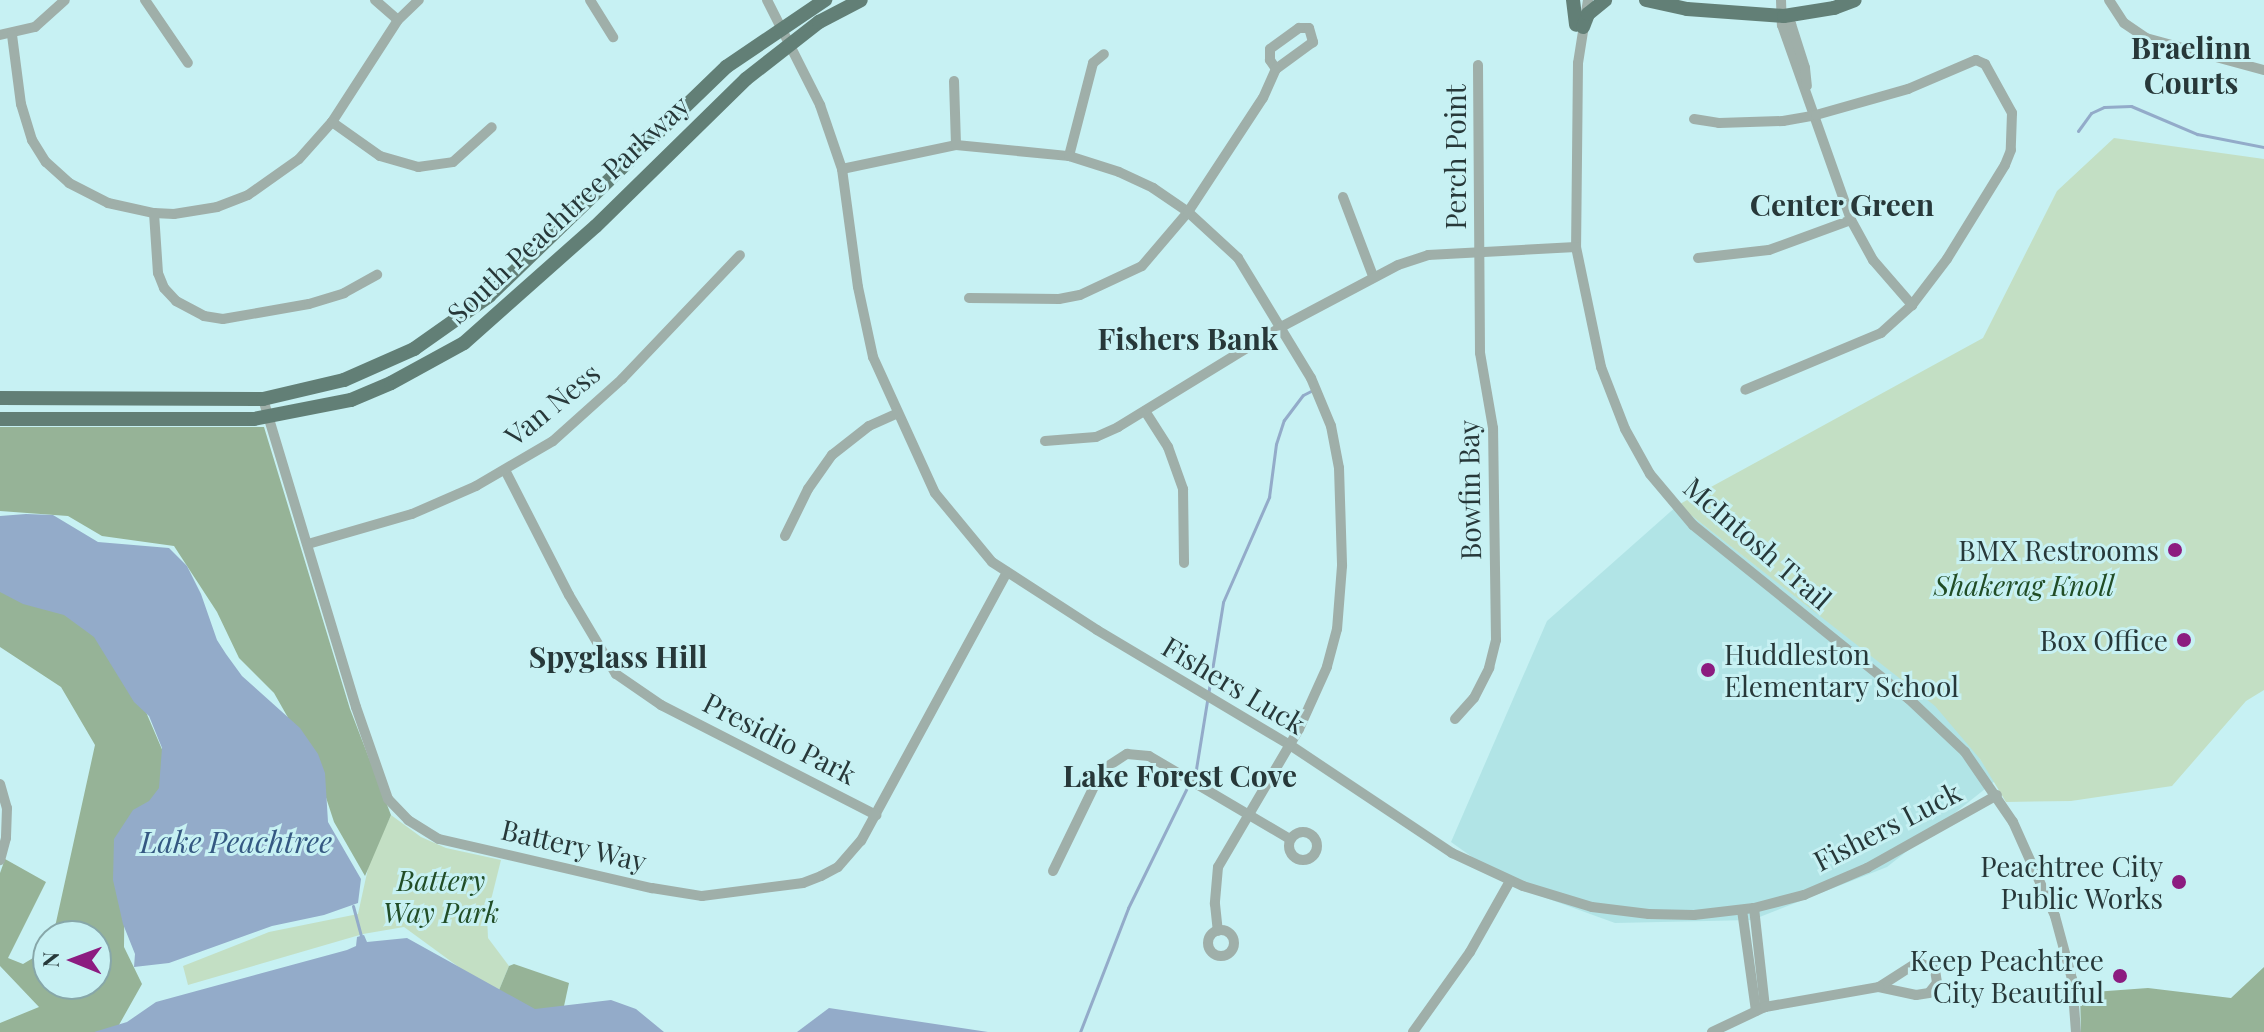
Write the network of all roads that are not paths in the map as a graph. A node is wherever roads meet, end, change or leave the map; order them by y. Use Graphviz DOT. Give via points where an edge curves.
graph roads {
  1 [pos="65,0"];
  2 [pos="145,0"];
  3 [pos="375,0"];
  4 [pos="419,0"];
  5 [pos="590,0"];
  6 [pos="767,0"];
  7 [pos="825,0"];
  8 [pos="861,0"];
  9 [pos="1573,0"];
  10 [pos="1579,0"];
  11 [pos="1588,0"];
  12 [pos="1605,0"];
  13 [pos="1646,0"];
  14 [pos="1781,0"];
  15 [pos="1855,0"];
  16 [pos="2109,0"];
  17 [pos="1784,16"];
  18 [pos="398,20"];
  19 [pos="1580,26"];
  20 [pos="782,27"];
  21 [pos="6,35"];
  22 [pos="613,37"];
  23 [pos="790,44"];
  24 [pos="1104,54"];
  25 [pos="188,63"];
  26 [pos="1478,65"];
  27 [pos="1276,69"];
  28 [pos="2264,70"];
  29 [pos="954,81"];
  30 [pos="1816,115"];
  31 [pos="1694,119"];
  32 [pos="332,122"];
  33 [pos="492,127"];
  34 [pos="956,145"];
  35 [pos="1069,156"];
  36 [pos="842,169"];
  37 [pos="1343,197"];
  38 [pos="1188,212"];
  39 [pos="154,213"];
  40 [pos="1851,220"];
  41 [pos="1576,247"];
  42 [pos="1479,250"];
  43 [pos="740,255"];
  44 [pos="1698,258"];
  45 [pos="377,275"];
  46 [pos="1373,276"];
  47 [pos="969,298"];
  48 [pos="1912,305"];
  49 [pos="1281,327"];
  50 [pos="1745,390"];
  51 [pos="0,398"];
  52 [pos="263,399"];
  53 [pos="1145,411"];
  54 [pos="896,414"];
  55 [pos="268,418"];
  56 [pos="0,419"];
  57 [pos="1045,441"];
  58 [pos="505,470"];
  59 [pos="785,536"];
  60 [pos="308,544"];
  61 [pos="1184,563"];
  62 [pos="1007,572"];
  63 [pos="1455,719"];
  64 [pos="1290,745"];
  65 [pos="0,784"];
  66 [pos="1997,795"];
  67 [pos="876,815"];
  68 [pos="1248,815"];
  69 [pos="1290,839"];
  70 [pos="0,860"];
  71 [pos="1053,871"];
  72 [pos="1510,881"];
  73 [pos="1754,908"];
  74 [pos="1742,910"];
  75 [pos="1218,931"];
  76 [pos="1879,987"];
  77 [pos="1761,1009"];
  78 [pos="1413,1032"];
  79 [pos="1712,1032"];
  80 [pos="2076,1032"];
  1 -- 21 [label="street" via="35,27"];
  2 -- 25 [label="street"];
  3 -- 18 [label="street"];
  4 -- 18 [label="street"];
  5 -- 22 [label="street"];
  6 -- 20 [label="street, Fishers Luck"];
  7 -- 20 [label="main road, South Peachtree Parkway"];
  8 -- 23 [label="main road, South Peachtree Parkway"];
  9 -- 19 [label="main road"];
  10 -- 19 [label="street, McIntosh Trail"];
  11 -- 19 [label="street, McIntosh Trail"];
  12 -- 19 [label="main road"];
  13 -- 17 [label="main road" via="1687,9"];
  14 -- 17 [label="street"];
  15 -- 17 [label="main road"];
  16 -- 28 [label="street" via="2124,23 2146,38"];
  17 -- 30 [label="street" via="1791,24"];
  18 -- 32 [label="street"];
  19 -- 41 [label="street, McIntosh Trail"];
  20 -- 23 [label="street, Fishers Luck"];
  20 -- 52 [label="main road, South Peachtree Parkway" via="726,67 500,286 456,322 414,349 344,380"];
  21 -- 39 [label="street" via="32,140 46,162 96,198"];
  23 -- 36 [label="street, Fishers Luck" via="820,105"];
  23 -- 55 [label="main road, South Peachtree Parkway" via="464,343 351,400"];
  24 -- 35 [label="street" via="1093,63"];
  26 -- 42 [label="street, Perch Point"];
  27 -- 27 [label="street" via="1270,49 1299,28 1309,28 1313,42"];
  27 -- 38 [label="street" via="1263,98"];
  29 -- 34 [label="street"];
  30 -- 31 [label="street" via="1751,122"];
  30 -- 40 [label="street"];
  30 -- 48 [label="street" via="1908,89 1976,60 2012,113 2013,137 2005,165"];
  32 -- 33 [label="street" via="380,156 418,167 453,162"];
  32 -- 39 [label="street" via="299,159 248,195 207,209"];
  34 -- 35 [label="street"];
  34 -- 36 [label="street"];
  35 -- 38 [label="street" via="1153,188"];
  36 -- 54 [label="street, Fishers Luck" via="863,318"];
  37 -- 46 [label="street"];
  38 -- 47 [label="street" via="1142,266 1097,290 1059,299"];
  38 -- 49 [label="street" via="1238,258"];
  39 -- 45 [label="street" via="156,262 164,288 204,316 234,317 309,304"];
  40 -- 44 [label="street" via="1769,250"];
  40 -- 48 [label="street" via="1873,260"];
  41 -- 42 [label="street"];
  41 -- 66 [label="street, McIntosh Trail" via="1601,367 1650,474 1727,556 1900,693 1965,752"];
  42 -- 46 [label="street" via="1428,255"];
  42 -- 63 [label="street, Bowfin Bay" via="1480,353 1494,443 1496,640 1474,698"];
  43 -- 58 [label="street, Van Ness" via="622,379 553,441"];
  46 -- 49 [label="street"];
  48 -- 50 [label="street" via="1881,333"];
  49 -- 53 [label="street"];
  49 -- 64 [label="street" via="1319,394 1339,468 1341,603 1327,667"];
  51 -- 52 [label="main road, South Peachtree Parkway"];
  52 -- 55 [label="street, Battery Way"];
  53 -- 57 [label="street" via="1096,437"];
  53 -- 61 [label="street" via="1168,447 1183,489"];
  54 -- 59 [label="street" via="869,426 832,455"];
  54 -- 62 [label="street, Fishers Luck" via="935,493 992,562"];
  55 -- 56 [label="main road, South Peachtree Parkway"];
  55 -- 60 [label="street, Battery Way"];
  58 -- 60 [label="street, Van Ness" via="412,514"];
  58 -- 67 [label="street, Presidio Park" via="616,674 661,705"];
  60 -- 67 [label="street, Battery Way" via="388,799 431,836 652,888 711,896 821,876 850,855"];
  62 -- 64 [label="street, Fishers Luck"];
  62 -- 67 [label="street, Battery Way"];
  64 -- 68 [label="street"];
  64 -- 72 [label="street, Fishers Luck" via="1452,853"];
  65 -- 70 [label="street" via="7,808"];
  66 -- 73 [label="street, Fishers Luck" via="1841,880"];
  66 -- 80 [label="street, McIntosh Trail" via="2055,916 2072,979"];
  68 -- 69 [label="street"];
  68 -- 71 [label="street" via="1138,754 1113,761 1102,770"];
  68 -- 75 [label="street" via="1218,867"];
  72 -- 74 [label="street, Fishers Luck" via="1615,911 1694,915"];
  72 -- 78 [label="street" via="1470,952"];
  73 -- 74 [label="street, Fishers Luck"];
  73 -- 77 [label="street"];
  74 -- 77 [label="street"];
  76 -- 76 [label="street" via="1923,996 1934,989 1937,976 1931,965 1918,962"];
  76 -- 77 [label="street"];
  77 -- 79 [label="street"];
}
